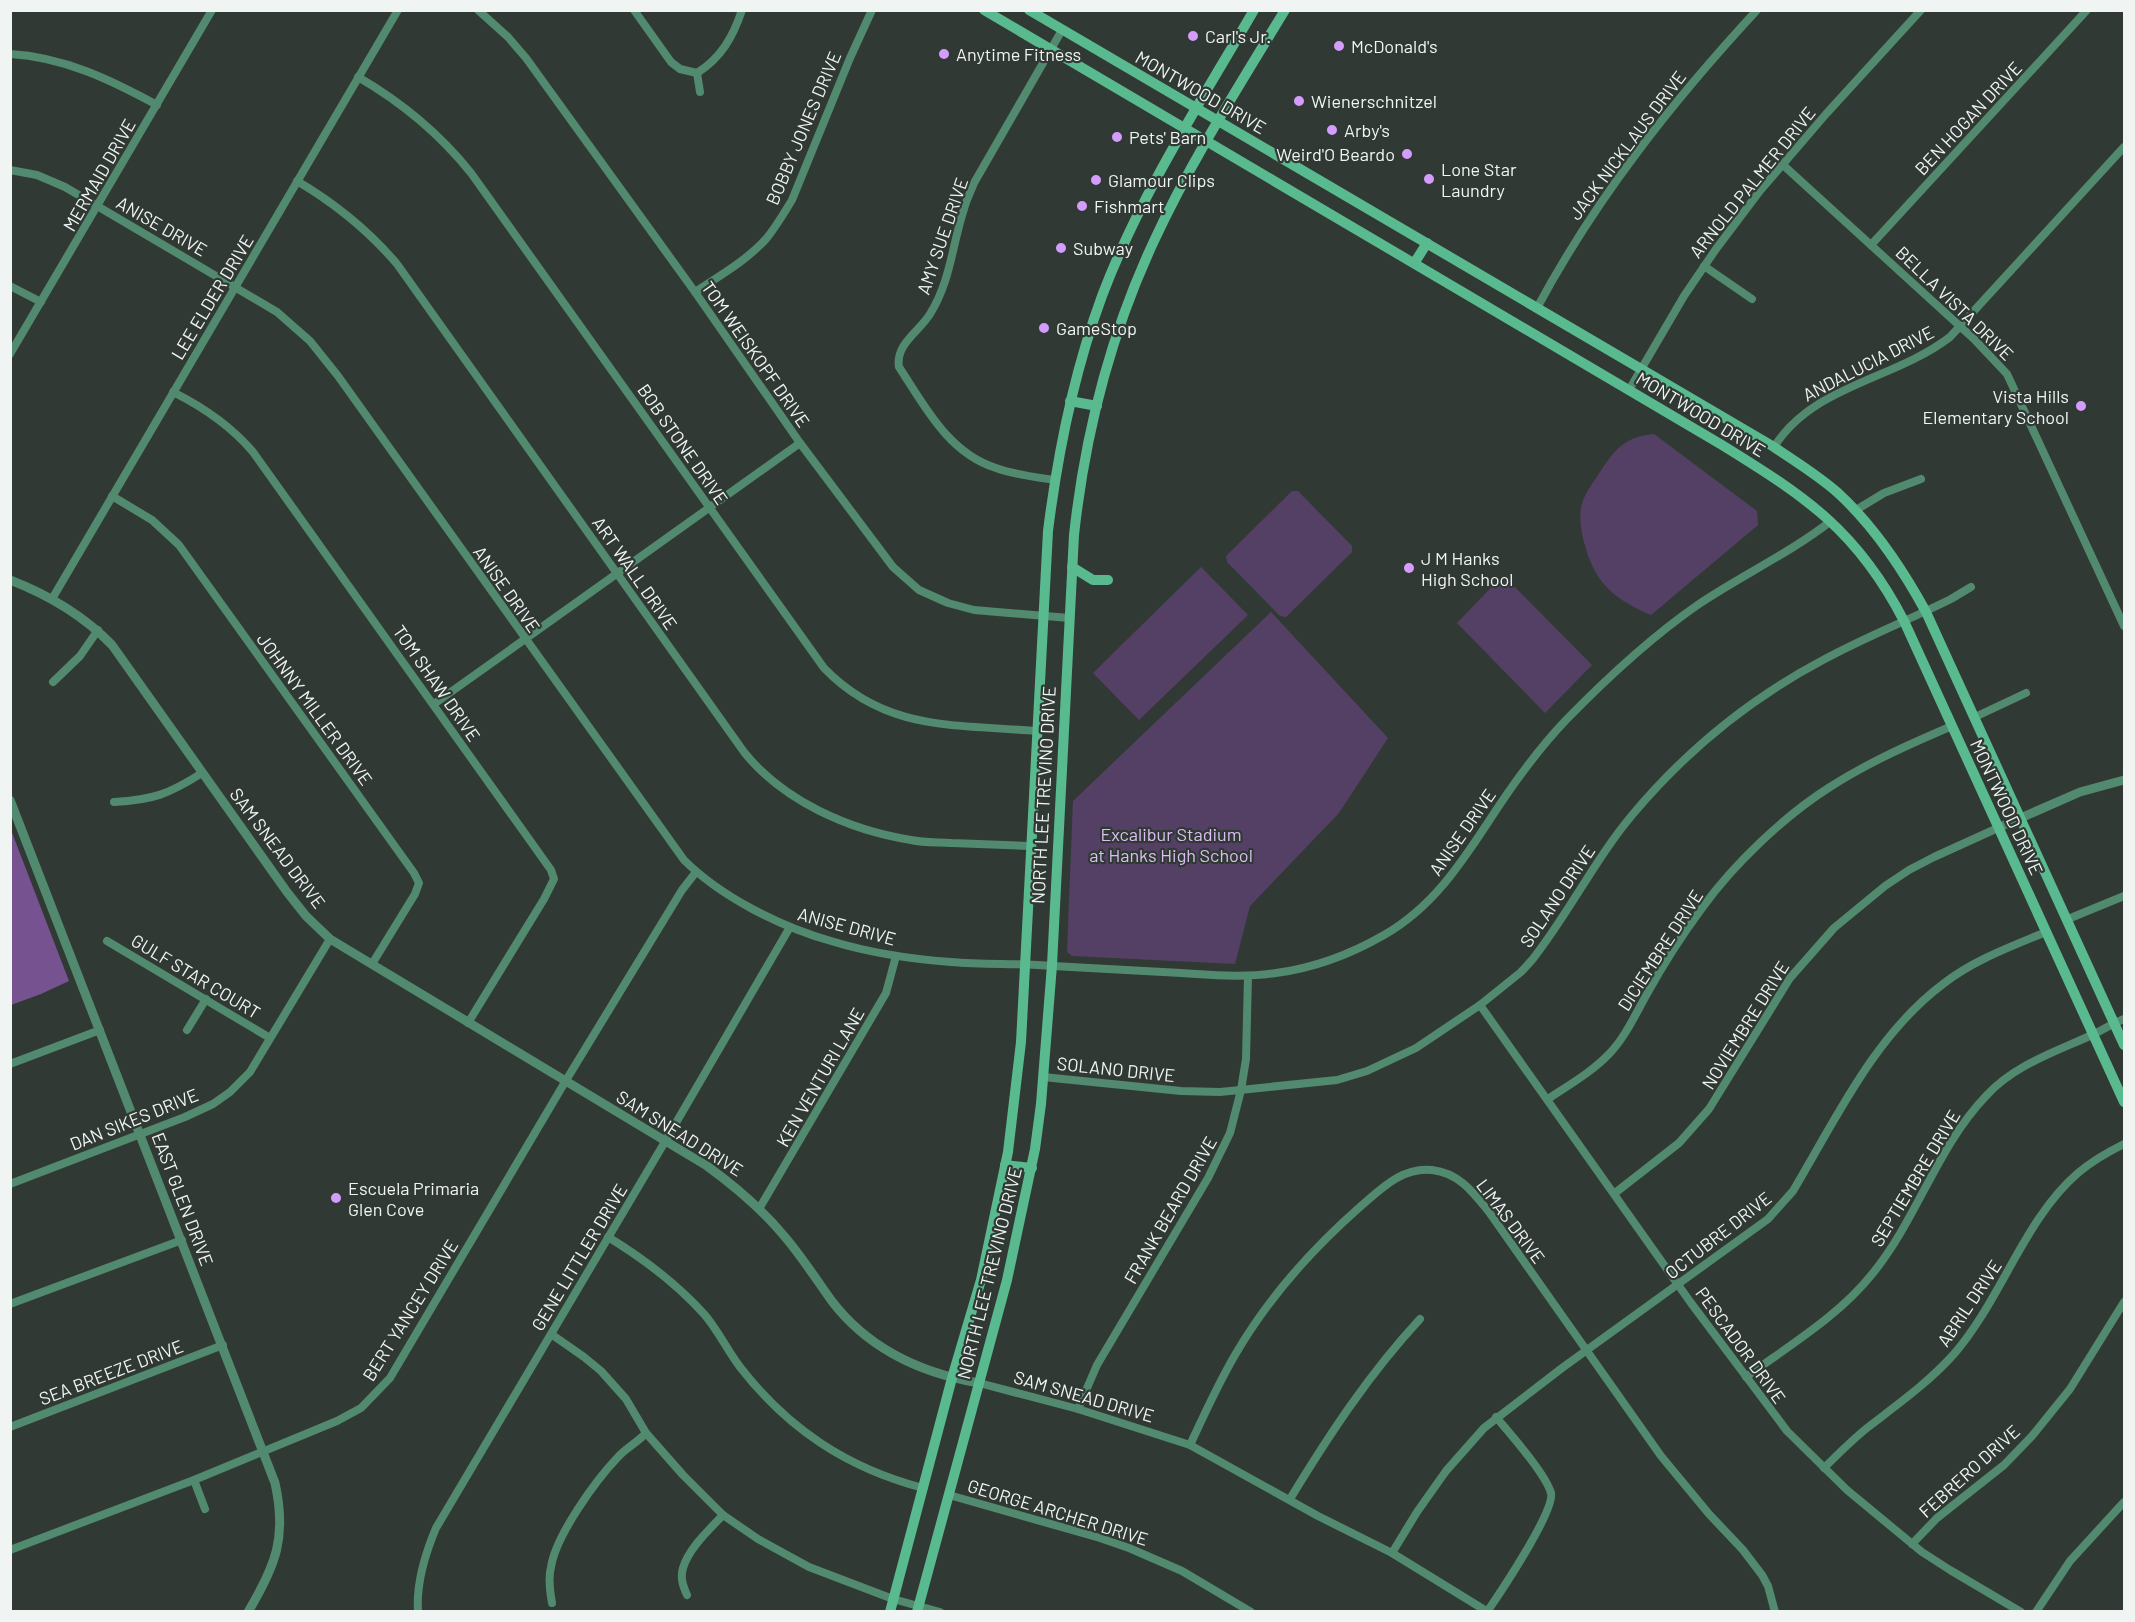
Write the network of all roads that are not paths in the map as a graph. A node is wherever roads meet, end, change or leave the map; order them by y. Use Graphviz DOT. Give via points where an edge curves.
graph roads {
  1 [pos="212,10"];
  2 [pos="398,10"];
  3 [pos="478,10"];
  4 [pos="634,10"];
  5 [pos="742,10"];
  6 [pos="872,10"];
  7 [pos="984,10"];
  8 [pos="1029,10"];
  9 [pos="1254,10"];
  10 [pos="1285,10"];
  11 [pos="1757,10"];
  12 [pos="1921,10"];
  13 [pos="2087,10"];
  14 [pos="1062,30"];
  15 [pos="1050,50"];
  16 [pos="10,54"];
  17 [pos="697,73"];
  18 [pos="358,77"];
  19 [pos="700,92"];
  20 [pos="157,105"];
  21 [pos="1197,109"];
  22 [pos="1218,122"];
  23 [pos="1186,129"];
  24 [pos="1206,142"];
  25 [pos="2124,147"];
  26 [pos="2117,155"];
  27 [pos="2124,162"];
  28 [pos="1782,164"];
  29 [pos="10,170"];
  30 [pos="297,181"];
  31 [pos="99,206"];
  32 [pos="1427,243"];
  33 [pos="1871,245"];
  34 [pos="1415,262"];
  35 [pos="1704,266"];
  36 [pos="10,286"];
  37 [pos="236,287"];
  38 [pos="694,292"];
  39 [pos="1752,300"];
  40 [pos="41,302"];
  41 [pos="1537,308"];
  42 [pos="1960,327"];
  43 [pos="10,354"];
  44 [pos="1641,370"];
  45 [pos="1629,390"];
  46 [pos="173,392"];
  47 [pos="1070,401"];
  48 [pos="1096,406"];
  49 [pos="800,443"];
  50 [pos="1774,447"];
  51 [pos="1921,479"];
  52 [pos="1054,480"];
  53 [pos="112,496"];
  54 [pos="709,507"];
  55 [pos="1856,510"];
  56 [pos="1831,521"];
  57 [pos="1072,567"];
  58 [pos="617,573"];
  59 [pos="10,580"];
  60 [pos="1108,580"];
  61 [pos="1971,587"];
  62 [pos="52,599"];
  63 [pos="1926,612"];
  64 [pos="1044,615"];
  65 [pos="1069,618"];
  66 [pos="1904,621"];
  67 [pos="2124,626"];
  68 [pos="98,630"];
  69 [pos="525,639"];
  70 [pos="53,682"];
  71 [pos="2026,693"];
  72 [pos="434,704"];
  73 [pos="1975,717"];
  74 [pos="1952,726"];
  75 [pos="1036,730"];
  76 [pos="202,772"];
  77 [pos="2124,780"];
  78 [pos="10,800"];
  79 [pos="114,802"];
  80 [pos="2022,819"];
  81 [pos="2000,827"];
  82 [pos="1030,846"];
  83 [pos="696,872"];
  84 [pos="2124,896"];
  85 [pos="2068,919"];
  86 [pos="790,927"];
  87 [pos="2046,932"];
  88 [pos="330,939"];
  89 [pos="107,940"];
  90 [pos="896,956"];
  91 [pos="372,964"];
  92 [pos="1025,964"];
  93 [pos="1052,966"];
  94 [pos="1248,976"];
  95 [pos="206,999"];
  96 [pos="1480,1005"];
  97 [pos="2120,1021"];
  98 [pos="468,1023"];
  99 [pos="100,1030"];
  100 [pos="187,1030"];
  101 [pos="2093,1034"];
  102 [pos="270,1038"];
  103 [pos="2124,1045"];
  104 [pos="10,1064"];
  105 [pos="1043,1077"];
  106 [pos="565,1082"];
  107 [pos="1241,1090"];
  108 [pos="1548,1099"];
  109 [pos="2124,1102"];
  110 [pos="140,1134"];
  111 [pos="666,1140"];
  112 [pos="2124,1144"];
  113 [pos="1005,1165"];
  114 [pos="1032,1168"];
  115 [pos="10,1184"];
  116 [pos="1615,1193"];
  117 [pos="759,1209"];
  118 [pos="608,1237"];
  119 [pos="182,1240"];
  120 [pos="1680,1285"];
  121 [pos="2124,1302"];
  122 [pos="10,1304"];
  123 [pos="1420,1319"];
  124 [pos="551,1334"];
  125 [pos="223,1345"];
  126 [pos="1586,1350"];
  127 [pos="1746,1377"];
  128 [pos="952,1378"];
  129 [pos="979,1383"];
  130 [pos="1078,1409"];
  131 [pos="1496,1418"];
  132 [pos="10,1427"];
  133 [pos="645,1433"];
  134 [pos="1190,1445"];
  135 [pos="263,1451"];
  136 [pos="1824,1468"];
  137 [pos="194,1480"];
  138 [pos="923,1488"];
  139 [pos="949,1495"];
  140 [pos="1290,1499"];
  141 [pos="2124,1502"];
  142 [pos="205,1509"];
  143 [pos="723,1515"];
  144 [pos="1912,1544"];
  145 [pos="10,1550"];
  146 [pos="1392,1553"];
  147 [pos="687,1595"];
  148 [pos="893,1599"];
  149 [pos="552,1603"];
  150 [pos="918,1608"];
  151 [pos="248,1611"];
  152 [pos="418,1611"];
  153 [pos="890,1611"];
  154 [pos="940,1611"];
  155 [pos="1251,1611"];
  156 [pos="1487,1611"];
  157 [pos="1775,1611"];
  158 [pos="2021,1611"];
  159 [pos="2036,1611"];
  1 -- 20 [label="street, MERMAID DRIVE"];
  2 -- 18 [label="street, LEE ELDER DRIVE"];
  3 -- 38 [label="street, TOM WEISKOPF DRIVE" via="526,58"];
  4 -- 17 [label="street" via="671,62"];
  5 -- 17 [label="street" via="724,49"];
  6 -- 38 [label="street, BOBBY JONES DRIVE" via="784,214 752,252"];
  7 -- 15 [label="main road, MONTWOOD DRIVE"];
  8 -- 14 [label="main road, MONTWOOD DRIVE"];
  9 -- 21 [label="main road, NORTH LEE TREVINO DRIVE"];
  10 -- 22 [label="main road, NORTH LEE TREVINO DRIVE"];
  11 -- 41 [label="street, JACK NICKLAUS DRIVE" via="1649,134 1576,240"];
  12 -- 28 [label="street, ARNOLD PALMER DRIVE"];
  13 -- 33 [label="street, BEN HOGAN DRIVE"];
  14 -- 15 [label="street, AMY SUE DRIVE"];
  14 -- 21 [label="main road, MONTWOOD DRIVE"];
  15 -- 23 [label="main road, MONTWOOD DRIVE"];
  15 -- 52 [label="street, AMY SUE DRIVE" via="974,183 938,300 901,348 898,362 939,427 971,456 994,468"];
  16 -- 20 [label="street" via="80,68"];
  17 -- 19 [label="street"];
  18 -- 30 [label="street, LEE ELDER DRIVE"];
  18 -- 54 [label="street, BOB STONE DRIVE" via="421,119 471,173"];
  20 -- 31 [label="street, MERMAID DRIVE"];
  21 -- 22 [label="main road, MONTWOOD DRIVE"];
  21 -- 23 [label="main road, NORTH LEE TREVINO DRIVE"];
  22 -- 24 [label="main road, NORTH LEE TREVINO DRIVE"];
  22 -- 32 [label="main road, MONTWOOD DRIVE"];
  23 -- 24 [label="main road, MONTWOOD DRIVE"];
  23 -- 47 [label="main road, NORTH LEE TREVINO DRIVE" via="1143,203 1118,258 1087,339"];
  24 -- 34 [label="main road, MONTWOOD DRIVE"];
  24 -- 48 [label="main road, NORTH LEE TREVINO DRIVE" via="1138,277"];
  25 -- 26 [label="street, ANDALUCIA DRIVE"];
  26 -- 27 [label="street"];
  26 -- 42 [label="street, ANDALUCIA DRIVE"];
  28 -- 33 [label="street, BELLA VISTA DRIVE"];
  28 -- 35 [label="street, ARNOLD PALMER DRIVE"];
  29 -- 31 [label="street, ANISE DRIVE" via="37,175"];
  30 -- 37 [label="street, LEE ELDER DRIVE"];
  30 -- 58 [label="street, ART WALL DRIVE" via="366,229 397,264"];
  31 -- 37 [label="street, ANISE DRIVE"];
  31 -- 40 [label="street, MERMAID DRIVE"];
  32 -- 34 [label="main road"];
  32 -- 41 [label="main road, MONTWOOD DRIVE"];
  33 -- 42 [label="street, BELLA VISTA DRIVE"];
  34 -- 45 [label="main road, MONTWOOD DRIVE"];
  35 -- 39 [label="street"];
  35 -- 44 [label="street, ARNOLD PALMER DRIVE"];
  36 -- 40 [label="street"];
  37 -- 46 [label="street, LEE ELDER DRIVE"];
  37 -- 69 [label="street, ANISE DRIVE" via="277,312 320,352"];
  38 -- 49 [label="street, TOM WEISKOPF DRIVE"];
  40 -- 43 [label="street, MERMAID DRIVE"];
  41 -- 44 [label="main road, MONTWOOD DRIVE"];
  42 -- 50 [label="street, ANDALUCIA DRIVE" via="1940,345 1809,410 1792,423"];
  42 -- 67 [label="street, BELLA VISTA DRIVE" via="1993,358 2014,387"];
  44 -- 45 [label="street, ARNOLD PALMER DRIVE"];
  44 -- 50 [label="main road, MONTWOOD DRIVE"];
  45 -- 56 [label="main road, MONTWOOD DRIVE" via="1780,480"];
  46 -- 53 [label="street, LEE ELDER DRIVE"];
  46 -- 72 [label="street, TOM SHAW DRIVE" via="206,410 253,452"];
  47 -- 48 [label="main road"];
  47 -- 52 [label="main road, NORTH LEE TREVINO DRIVE"];
  48 -- 57 [label="main road, NORTH LEE TREVINO DRIVE" via="1077,500"];
  49 -- 54 [label="street"];
  49 -- 64 [label="street, TOM WEISKOPF DRIVE" via="881,554 920,590 974,610"];
  50 -- 55 [label="main road, MONTWOOD DRIVE"];
  51 -- 55 [label="street" via="1884,493"];
  52 -- 64 [label="main road, NORTH LEE TREVINO DRIVE"];
  53 -- 62 [label="street, LEE ELDER DRIVE"];
  53 -- 91 [label="street, JOHNNY MILLER DRIVE" via="152,520 179,545 414,873 419,883 415,894"];
  54 -- 58 [label="street"];
  54 -- 75 [label="street, BOB STONE DRIVE" via="824,669 853,694 891,712 929,723"];
  55 -- 63 [label="main road, MONTWOOD DRIVE" via="1899,565"];
  56 -- 66 [label="main road, MONTWOOD DRIVE" via="1875,570"];
  56 -- 94 [label="street, ANISE DRIVE" via="1696,606 1629,658 1563,723 1526,768 1458,869 1409,919 1346,955 1276,974"];
  57 -- 60 [label="main road" via="1093,579"];
  57 -- 65 [label="main road, NORTH LEE TREVINO DRIVE"];
  58 -- 69 [label="street"];
  58 -- 82 [label="street, ART WALL DRIVE" via="744,752 768,779 788,793 851,825 911,841"];
  59 -- 62 [label="street, SAM SNEAD DRIVE"];
  61 -- 63 [label="street, SOLANO DRIVE"];
  62 -- 68 [label="street, SAM SNEAD DRIVE"];
  63 -- 66 [label="street, SOLANO DRIVE"];
  63 -- 73 [label="main road, MONTWOOD DRIVE"];
  64 -- 65 [label="street, TOM WEISKOPF DRIVE"];
  64 -- 75 [label="main road, NORTH LEE TREVINO DRIVE"];
  65 -- 93 [label="main road, NORTH LEE TREVINO DRIVE"];
  66 -- 74 [label="main road, MONTWOOD DRIVE"];
  66 -- 96 [label="street, SOLANO DRIVE" via="1789,680 1742,711 1690,755 1632,815 1532,960"];
  68 -- 70 [label="street" via="80,656"];
  68 -- 76 [label="street, SAM SNEAD DRIVE"];
  69 -- 72 [label="street"];
  69 -- 83 [label="street, ANISE DRIVE"];
  71 -- 73 [label="street"];
  72 -- 98 [label="street, TOM SHAW DRIVE" via="554,879"];
  73 -- 80 [label="main road, MONTWOOD DRIVE"];
  74 -- 81 [label="main road, MONTWOOD DRIVE"];
  74 -- 108 [label="street, DICIEMBRE DRIVE" via="1892,752 1828,788 1776,828 1728,875 1688,927 1615,1047 1597,1065"];
  75 -- 82 [label="main road, NORTH LEE TREVINO DRIVE"];
  76 -- 79 [label="street" via="165,794"];
  76 -- 88 [label="street, SAM SNEAD DRIVE" via="287,892"];
  77 -- 80 [label="street" via="2080,792"];
  78 -- 99 [label="street, EAST GLEN DRIVE"];
  80 -- 81 [label="street"];
  80 -- 85 [label="main road, MONTWOOD DRIVE"];
  81 -- 87 [label="main road, MONTWOOD DRIVE"];
  81 -- 116 [label="street, NOVIEMBRE DRIVE" via="1909,870 1834,928 1790,978 1709,1109 1679,1143"];
  82 -- 92 [label="main road, NORTH LEE TREVINO DRIVE"];
  83 -- 86 [label="street, ANISE DRIVE"];
  83 -- 106 [label="street, BERT YANCEY DRIVE"];
  84 -- 85 [label="street"];
  85 -- 97 [label="main road, MONTWOOD DRIVE"];
  86 -- 90 [label="street, ANISE DRIVE"];
  86 -- 111 [label="street, GENE LITTLER DRIVE"];
  87 -- 101 [label="main road, MONTWOOD DRIVE"];
  87 -- 120 [label="street, OCTUBRE DRIVE" via="1964,970 1905,1018 1875,1056 1782,1206"];
  88 -- 91 [label="street, SAM SNEAD DRIVE"];
  88 -- 102 [label="street, DAN SIKES DRIVE"];
  89 -- 95 [label="street, GULF STAR COURT"];
  90 -- 92 [label="street, ANISE DRIVE"];
  90 -- 117 [label="street, KEN VENTURI LANE" via="886,993"];
  91 -- 98 [label="street, SAM SNEAD DRIVE"];
  92 -- 93 [label="street, ANISE DRIVE"];
  92 -- 113 [label="main road, NORTH LEE TREVINO DRIVE" via="1018,1078"];
  93 -- 94 [label="street, ANISE DRIVE"];
  93 -- 105 [label="main road, NORTH LEE TREVINO DRIVE"];
  94 -- 107 [label="street, FRANK BEARD DRIVE" via="1246,1059"];
  95 -- 100 [label="street"];
  95 -- 102 [label="street, GULF STAR COURT"];
  96 -- 107 [label="street, SOLANO DRIVE" via="1416,1048 1367,1071 1337,1080"];
  96 -- 108 [label="street, PESCADOR DRIVE"];
  97 -- 101 [label="street, SEPTIEMBRE DRIVE"];
  97 -- 103 [label="main road, MONTWOOD DRIVE"];
  98 -- 106 [label="street, SAM SNEAD DRIVE"];
  99 -- 104 [label="street"];
  99 -- 110 [label="street, EAST GLEN DRIVE"];
  101 -- 109 [label="main road, MONTWOOD DRIVE"];
  101 -- 127 [label="street, SEPTIEMBRE DRIVE" via="2023,1067 1985,1096 1956,1136 1874,1273 1829,1317"];
  102 -- 110 [label="street, DAN SIKES DRIVE" via="250,1072 230,1092 194,1113"];
  105 -- 107 [label="street, SOLANO DRIVE" via="1181,1091"];
  105 -- 114 [label="main road, NORTH LEE TREVINO DRIVE"];
  106 -- 111 [label="street, SAM SNEAD DRIVE"];
  106 -- 135 [label="street, BERT YANCEY DRIVE" via="390,1378 360,1408"];
  107 -- 130 [label="street, FRANK BEARD DRIVE" via="1222,1153 1097,1365"];
  108 -- 116 [label="street, PESCADOR DRIVE"];
  110 -- 115 [label="street, DAN SIKES DRIVE"];
  110 -- 119 [label="street, EAST GLEN DRIVE"];
  111 -- 117 [label="street, SAM SNEAD DRIVE" via="741,1191"];
  111 -- 118 [label="street, GENE LITTLER DRIVE"];
  112 -- 136 [label="street, ABRIL DRIVE" via="2092,1162 2050,1203 1981,1317 1946,1362"];
  113 -- 114 [label="main road"];
  113 -- 128 [label="main road, NORTH LEE TREVINO DRIVE" via="981,1280"];
  114 -- 129 [label="main road, NORTH LEE TREVINO DRIVE"];
  116 -- 120 [label="street, PESCADOR DRIVE"];
  117 -- 128 [label="street, SAM SNEAD DRIVE" via="796,1250 849,1322 868,1339 905,1362"];
  118 -- 124 [label="street, GENE LITTLER DRIVE"];
  118 -- 138 [label="street" via="677,1287 705,1315 754,1385 807,1435 857,1465"];
  119 -- 122 [label="street"];
  119 -- 125 [label="street, EAST GLEN DRIVE"];
  120 -- 126 [label="street, OCTUBRE DRIVE"];
  120 -- 127 [label="street, PESCADOR DRIVE"];
  121 -- 144 [label="street, FEBRERO DRIVE" via="2070,1389 2045,1421 2004,1465 1937,1518"];
  123 -- 140 [label="street" via="1359,1391"];
  124 -- 133 [label="street" via="601,1371 621,1393"];
  124 -- 152 [label="street, GENE LITTLER DRIVE" via="436,1528 420,1582"];
  125 -- 132 [label="street, SEA BREEZE DRIVE"];
  125 -- 135 [label="street, EAST GLEN DRIVE"];
  126 -- 131 [label="street, OCTUBRE DRIVE"];
  126 -- 134 [label="street, LIMAS DRIVE" via="1467,1185 1443,1172 1410,1171 1344,1221 1280,1289 1236,1353"];
  126 -- 157 [label="street, LIMAS DRIVE" via="1668,1464 1762,1575"];
  127 -- 136 [label="street, PESCADOR DRIVE" via="1787,1431"];
  128 -- 129 [label="street, SAM SNEAD DRIVE"];
  128 -- 138 [label="main road, NORTH LEE TREVINO DRIVE"];
  129 -- 130 [label="street, SAM SNEAD DRIVE"];
  129 -- 139 [label="main road, NORTH LEE TREVINO DRIVE"];
  130 -- 134 [label="street, SAM SNEAD DRIVE"];
  131 -- 146 [label="street, OCTUBRE DRIVE" via="1446,1471"];
  131 -- 156 [label="street" via="1539,1473 1551,1496 1546,1515"];
  133 -- 143 [label="street"];
  133 -- 149 [label="street" via="605,1471 559,1543 550,1568"];
  134 -- 140 [label="street, SAM SNEAD DRIVE"];
  135 -- 137 [label="street, BERT YANCEY DRIVE"];
  135 -- 151 [label="street, EAST GLEN DRIVE" via="275,1483 282,1528 271,1570"];
  136 -- 144 [label="street, PESCADOR DRIVE"];
  137 -- 142 [label="street"];
  137 -- 145 [label="street, BERT YANCEY DRIVE"];
  138 -- 148 [label="main road, NORTH LEE TREVINO DRIVE"];
  139 -- 150 [label="main road, NORTH LEE TREVINO DRIVE"];
  139 -- 155 [label="street, GEORGE ARCHER DRIVE" via="1129,1548 1182,1571"];
  140 -- 146 [label="street, SAM SNEAD DRIVE"];
  141 -- 159 [label="street" via="2070,1561"];
  143 -- 147 [label="street" via="683,1567"];
  143 -- 148 [label="street" via="809,1567"];
  144 -- 158 [label="street, PESCADOR DRIVE"];
  146 -- 156 [label="street, SAM SNEAD DRIVE"];
  148 -- 150 [label="street"];
  148 -- 153 [label="main road, NORTH LEE TREVINO DRIVE"];
  150 -- 154 [label="street"];
}
